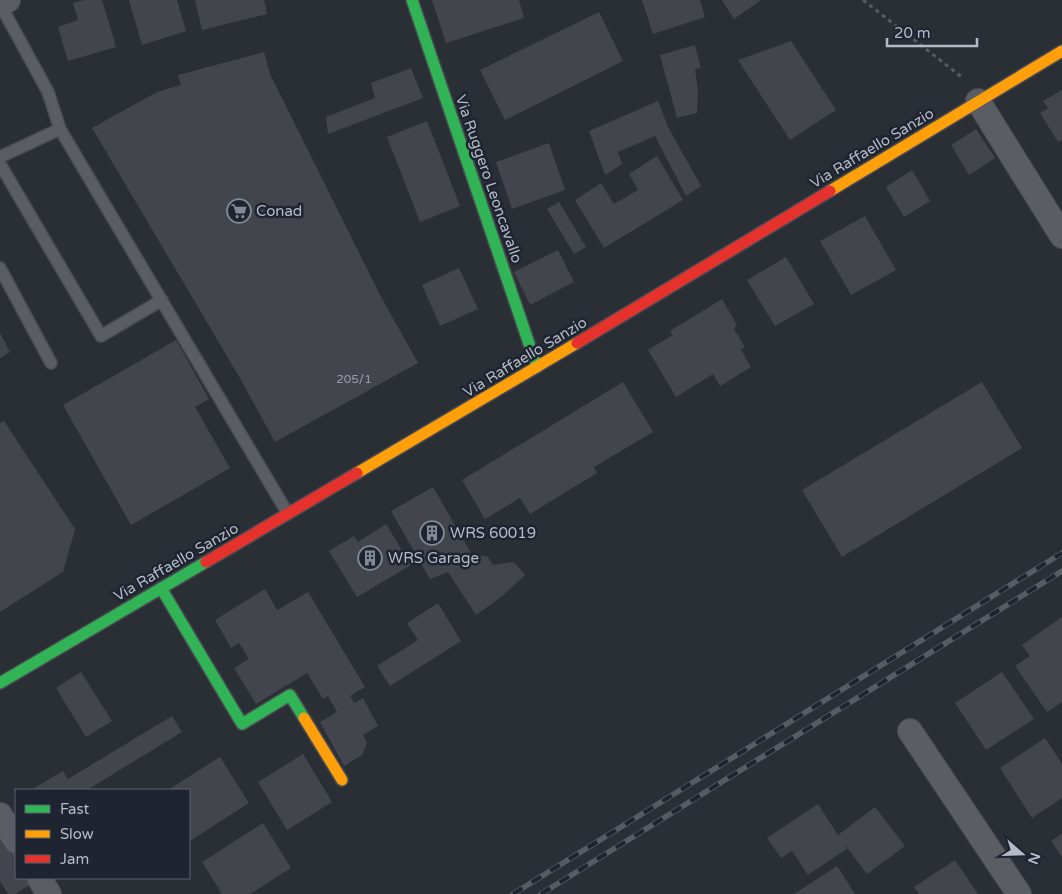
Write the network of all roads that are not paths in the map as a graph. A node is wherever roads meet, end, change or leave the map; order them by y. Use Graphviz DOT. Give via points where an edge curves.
graph roads {
  1 [pos="8,0"];
  2 [pos="412,0"];
  3 [pos="0,4"];
  4 [pos="1062,51"];
  5 [pos="978,101"];
  6 [pos="60,129"];
  7 [pos="0,157"];
  8 [pos="0,164"];
  9 [pos="1062,236"];
  10 [pos="0,268"];
  11 [pos="162,300"];
  12 [pos="51,363"];
  13 [pos="536,368"];
  14 [pos="288,514"];
  15 [pos="161,588"];
  16 [pos="0,684"];
  17 [pos="910,731"];
  18 [pos="342,780"];
  19 [pos="0,815"];
  20 [pos="15,839"];
  21 [pos="40,879"];
  22 [pos="49,894"];
  23 [pos="1019,894"];
  1 -- 3 [label="street"];
  2 -- 13 [label="main road, Via Ruggero Leoncavallo"];
  3 -- 6 [label="lane" via="48,92"];
  4 -- 5 [label="main road, Via Raffaello Sanzio"];
  5 -- 9 [label="street"];
  5 -- 13 [label="main road, Via Raffaello Sanzio"];
  6 -- 7 [label="lane"];
  6 -- 11 [label="lane"];
  8 -- 11 [label="lane" via="101,336"];
  10 -- 12 [label="lane"];
  11 -- 14 [label="lane"];
  13 -- 14 [label="main road, Via Raffaello Sanzio"];
  14 -- 15 [label="main road, Via Raffaello Sanzio"];
  15 -- 16 [label="main road, Via Raffaello Sanzio"];
  15 -- 18 [label="main road" via="242,724 290,695"];
  17 -- 23 [label="street"];
  19 -- 20 [label="street"];
  21 -- 22 [label="street"];
}
